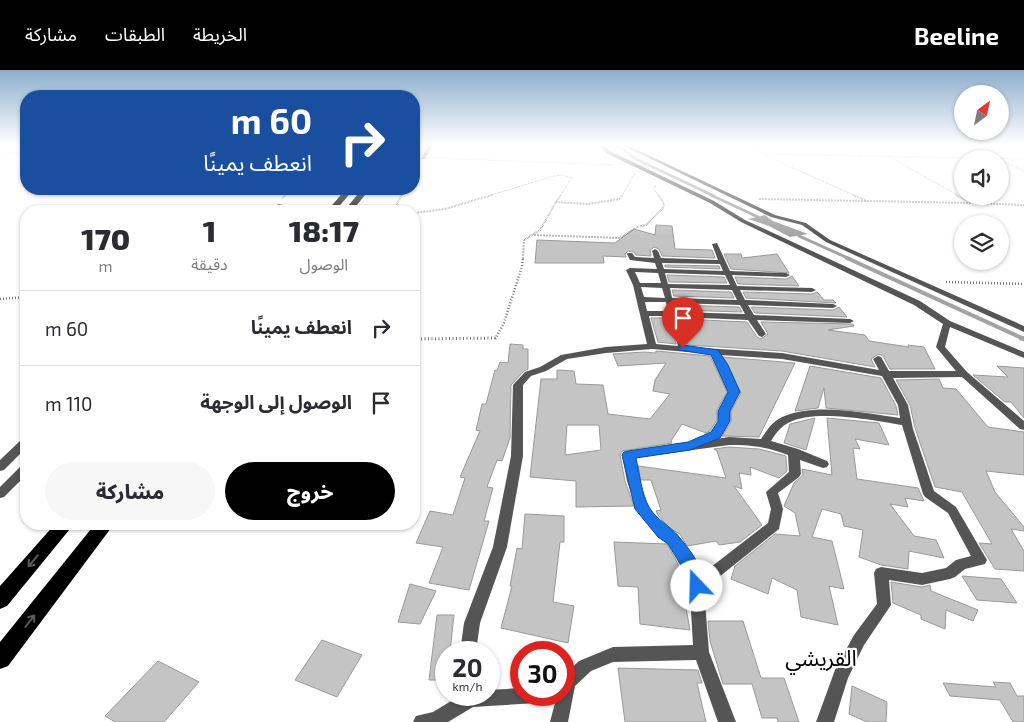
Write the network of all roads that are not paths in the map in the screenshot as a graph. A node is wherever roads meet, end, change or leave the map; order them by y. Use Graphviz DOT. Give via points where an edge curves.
graph roads {
  1 [pos="651,175"];
  2 [pos="688,175"];
  3 [pos="345,195"];
  4 [pos="361,195"];
  5 [pos="336,205"];
  6 [pos="353,205"];
  7 [pos="715,244"];
  8 [pos="655,251"];
  9 [pos="630,254"];
  10 [pos="657,260"];
  11 [pos="723,262"];
  12 [pos="661,272"];
  13 [pos="729,274"];
  14 [pos="786,275"];
  15 [pos="637,284"];
  16 [pos="664,284"];
  17 [pos="735,288"];
  18 [pos="812,290"];
  19 [pos="640,299"];
  20 [pos="668,300"];
  21 [pos="743,303"];
  22 [pos="833,306"];
  23 [pos="644,313"];
  24 [pos="673,314"];
  25 [pos="750,318"];
  26 [pos="850,321"];
  27 [pos="947,323"];
  28 [pos="1024,329"];
  29 [pos="762,334"];
  30 [pos="652,346"];
  31 [pos="683,348"];
  32 [pos="714,352"];
  33 [pos="1024,355"];
  34 [pos="878,359"];
  35 [pos="887,374"];
  36 [pos="964,374"];
  37 [pos="906,422"];
  38 [pos="1024,426"];
  39 [pos="764,443"];
  40 [pos="690,446"];
  41 [pos="20,448"];
  42 [pos="794,452"];
  43 [pos="824,464"];
  44 [pos="0,467"];
  45 [pos="20,474"];
  46 [pos="0,494"];
  47 [pos="60,530"];
  48 [pos="101,530"];
  49 [pos="697,586"];
  50 [pos="0,600"];
  51 [pos="470,641"];
  52 [pos="701,652"];
  53 [pos="0,660"];
  54 [pos="575,675"];
  55 [pos="456,706"];
  56 [pos="562,706"];
  57 [pos="422,722"];
  58 [pos="559,722"];
  59 [pos="727,722"];
  60 [pos="825,722"];
  1 -- 27 [label="street" via="917,303"];
  2 -- 28 [label="street" via="773,216 804,224 828,241"];
  3 -- 5 [label="highway"];
  4 -- 6 [label="highway"];
  7 -- 11 [label="street"];
  8 -- 10 [label="street"];
  9 -- 10 [label="street" via="632,259"];
  10 -- 11 [label="street"];
  10 -- 12 [label="street"];
  11 -- 13 [label="street"];
  12 -- 13 [label="street"];
  12 -- 15 [label="street" via="630,270"];
  12 -- 16 [label="street"];
  13 -- 14 [label="street"];
  13 -- 17 [label="street"];
  15 -- 16 [label="street"];
  15 -- 19 [label="street"];
  16 -- 17 [label="street"];
  16 -- 20 [label="street"];
  17 -- 18 [label="street"];
  17 -- 21 [label="street"];
  19 -- 20 [label="street"];
  19 -- 23 [label="street"];
  20 -- 21 [label="street"];
  20 -- 24 [label="street"];
  21 -- 22 [label="street"];
  21 -- 25 [label="street"];
  23 -- 24 [label="street"];
  23 -- 30 [label="street"];
  24 -- 25 [label="street"];
  24 -- 31 [label="street"];
  25 -- 26 [label="street"];
  25 -- 29 [label="street"];
  27 -- 33 [label="street"];
  27 -- 36 [label="street" via="940,347"];
  30 -- 31 [label="street"];
  30 -- 51 [label="street" via="564,357 528,374 518,385 517,456 500,547 472,623"];
  31 -- 32 [label="street"];
  32 -- 35 [label="street" via="782,356"];
  32 -- 40 [label="street" via="734,392 724,411 724,421 715,435"];
  34 -- 35 [label="street"];
  35 -- 36 [label="street"];
  35 -- 37 [label="street" via="903,405"];
  36 -- 38 [label="street"];
  37 -- 39 [label="street" via="827,413 793,416 775,426"];
  37 -- 60 [label="street" via="929,494 952,510 980,560 962,564 950,573 922,579 880,573 884,605 859,640 841,676"];
  39 -- 40 [label="street" via="729,441"];
  39 -- 42 [label="street"];
  40 -- 49 [label="street" via="628,455 642,509 663,533 673,539 696,576"];
  41 -- 44 [label="street"];
  42 -- 43 [label="street"];
  42 -- 49 [label="street" via="795,474 772,492 777,509 774,525"];
  45 -- 46 [label="street"];
  47 -- 50 [label="highway, one-way"];
  53 -- 48 [label="highway, one-way"];
  49 -- 52 [label="street"];
  52 -- 54 [label="street" via="613,654 585,666"];
  52 -- 59 [label="street"];
  55 -- 57 [label="street" via="435,720"];
  56 -- 58 [label="street"];
}
